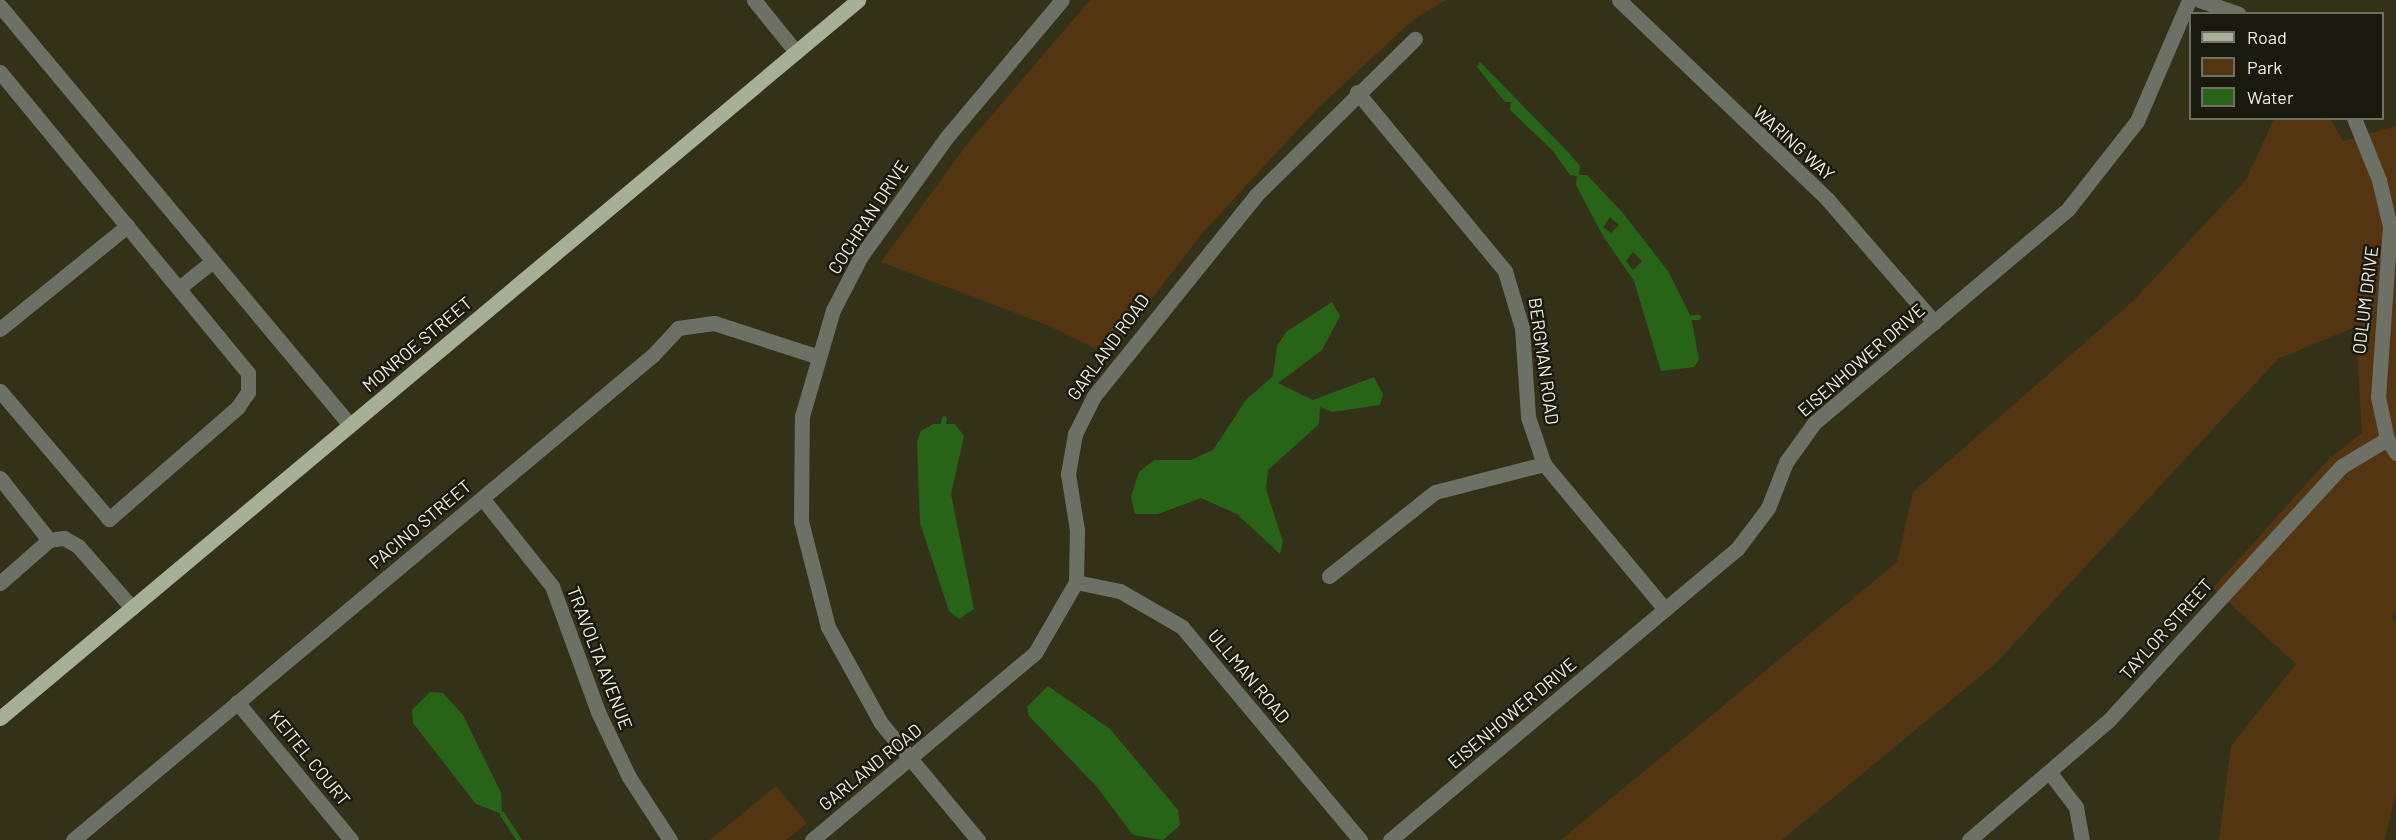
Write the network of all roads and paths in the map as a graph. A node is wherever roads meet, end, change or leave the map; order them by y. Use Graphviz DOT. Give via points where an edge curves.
graph roads {
  1 [pos="754,0"];
  2 [pos="858,0"];
  3 [pos="1062,0"];
  4 [pos="1619,0"];
  5 [pos="2189,0"];
  6 [pos="2199,0"];
  7 [pos="0,6"];
  8 [pos="2233,12"];
  9 [pos="1416,39"];
  10 [pos="796,52"];
  11 [pos="0,72"];
  12 [pos="1357,92"];
  13 [pos="2355,120"];
  14 [pos="127,226"];
  15 [pos="213,261"];
  16 [pos="179,288"];
  17 [pos="1934,322"];
  18 [pos="0,329"];
  19 [pos="816,356"];
  20 [pos="0,391"];
  21 [pos="350,425"];
  22 [pos="2387,439"];
  23 [pos="2396,453"];
  24 [pos="1544,464"];
  25 [pos="0,478"];
  26 [pos="482,498"];
  27 [pos="49,540"];
  28 [pos="1329,576"];
  29 [pos="1076,582"];
  30 [pos="0,583"];
  31 [pos="132,608"];
  32 [pos="1665,609"];
  33 [pos="237,702"];
  34 [pos="0,718"];
  35 [pos="910,759"];
  36 [pos="2050,773"];
  37 [pos="73,840"];
  38 [pos="351,840"];
  39 [pos="670,840"];
  40 [pos="812,840"];
  41 [pos="978,840"];
  42 [pos="1360,840"];
  43 [pos="1390,840"];
  44 [pos="1968,840"];
  45 [pos="2082,840"];
  1 -- 10 [label="street"];
  2 -- 10 [label="main road, MONROE STREET"];
  3 -- 19 [label="street, COCHRAN DRIVE" via="893,208 833,310"];
  4 -- 17 [label="street, WARING WAY" via="1828,200"];
  5 -- 17 [label="street, EISENHOWER DRIVE" via="2154,89 2118,150 2068,209"];
  6 -- 8 [label="street"];
  7 -- 15 [label="street"];
  9 -- 12 [label="street, GARLAND ROAD"];
  10 -- 21 [label="main road, MONROE STREET"];
  11 -- 14 [label="street"];
  12 -- 24 [label="street, BERGMAN ROAD" via="1505,271 1522,328 1528,417"];
  12 -- 29 [label="street, GARLAND ROAD" via="1193,266 1094,396 1075,434 1069,464 1077,530"];
  13 -- 22 [label="street, ODLUM DRIVE" via="2379,180 2390,226 2391,269 2377,364"];
  14 -- 16 [label="street"];
  14 -- 18 [label="street"];
  15 -- 16 [label="street"];
  15 -- 21 [label="street"];
  16 -- 20 [label="street" via="248,373 248,392 238,407 109,519"];
  17 -- 32 [label="street, EISENHOWER DRIVE" via="1814,423 1786,462 1753,531"];
  19 -- 26 [label="street, PACINO STREET" via="714,323 689,323"];
  19 -- 35 [label="street, COCHRAN DRIVE" via="802,416 798,471 814,586 853,680"];
  21 -- 31 [label="main road, MONROE STREET"];
  22 -- 23 [label="street, ODLUM DRIVE"];
  22 -- 36 [label="street, TAYLOR STREET" via="2342,466 2109,720"];
  24 -- 28 [label="street" via="1435,492"];
  24 -- 32 [label="street, BERGMAN ROAD"];
  25 -- 27 [label="street"];
  26 -- 33 [label="street, PACINO STREET"];
  26 -- 39 [label="street, TRAVOLTA AVENUE" via="552,586 601,720"];
  27 -- 30 [label="street"];
  27 -- 31 [label="street" via="64,538 78,546"];
  29 -- 35 [label="street, GARLAND ROAD" via="1035,653"];
  29 -- 42 [label="street, ULLMAN ROAD" via="1129,595 1182,627"];
  31 -- 34 [label="main road, MONROE STREET"];
  32 -- 43 [label="street, EISENHOWER DRIVE"];
  33 -- 37 [label="street, PACINO STREET"];
  33 -- 38 [label="street, KEITEL COURT"];
  35 -- 40 [label="street, GARLAND ROAD"];
  35 -- 41 [label="street, COCHRAN DRIVE"];
  36 -- 44 [label="street, TAYLOR STREET"];
  36 -- 45 [label="street" via="2076,807"];
}
